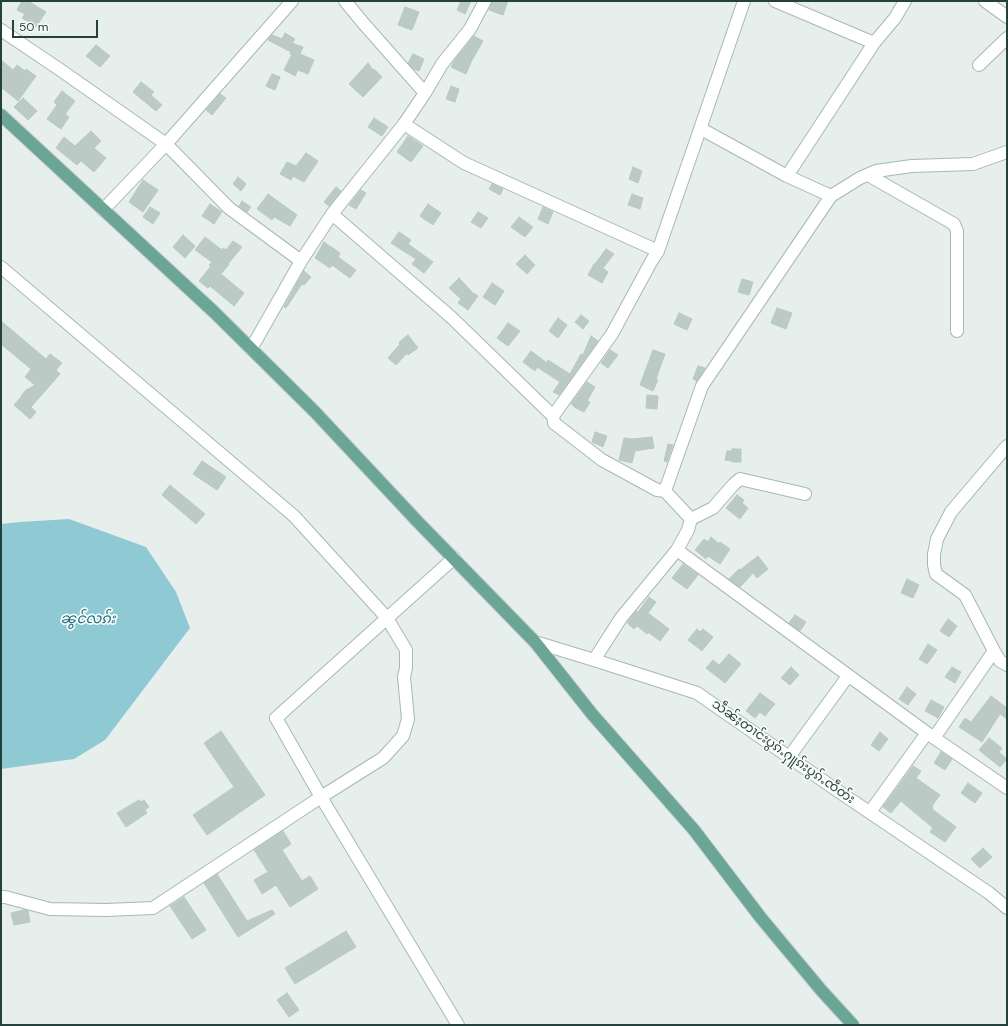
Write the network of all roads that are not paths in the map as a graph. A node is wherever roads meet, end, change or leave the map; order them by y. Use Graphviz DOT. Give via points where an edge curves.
graph roads {
  1 [pos="292,1"];
  2 [pos="345,1"];
  3 [pos="485,1"];
  4 [pos="744,1"];
  5 [pos="775,1"];
  6 [pos="904,1"];
  7 [pos="985,1"];
  8 [pos="1007,17"];
  9 [pos="1,30"];
  10 [pos="1007,38"];
  11 [pos="874,43"];
  12 [pos="979,65"];
  13 [pos="425,93"];
  14 [pos="1,115"];
  15 [pos="404,124"];
  16 [pos="699,132"];
  17 [pos="166,144"];
  18 [pos="1007,152"];
  19 [pos="868,175"];
  20 [pos="787,176"];
  21 [pos="831,196"];
  22 [pos="103,210"];
  23 [pos="332,214"];
  24 [pos="658,250"];
  25 [pos="301,261"];
  26 [pos="1,267"];
  27 [pos="957,331"];
  28 [pos="251,349"];
  29 [pos="553,416"];
  30 [pos="1007,446"];
  31 [pos="665,491"];
  32 [pos="805,494"];
  33 [pos="691,520"];
  34 [pos="677,550"];
  35 [pos="454,558"];
  36 [pos="387,618"];
  37 [pos="535,642"];
  38 [pos="994,652"];
  39 [pos="594,660"];
  40 [pos="1007,666"];
  41 [pos="848,676"];
  42 [pos="931,736"];
  43 [pos="789,757"];
  44 [pos="1007,788"];
  45 [pos="321,797"];
  46 [pos="870,812"];
  47 [pos="1,897"];
  48 [pos="1007,908"];
  49 [pos="458,1025"];
  50 [pos="852,1025"];
  1 -- 17 [label="street"];
  2 -- 13 [label="street"];
  3 -- 13 [label="street" via="470,28 442,64"];
  4 -- 16 [label="street"];
  5 -- 11 [label="street"];
  6 -- 11 [label="street" via="895,18"];
  7 -- 8 [label="street"];
  9 -- 17 [label="street"];
  10 -- 12 [label="street"];
  11 -- 20 [label="street"];
  13 -- 15 [label="street"];
  14 -- 22 [label="main road"];
  15 -- 23 [label="street"];
  15 -- 24 [label="street" via="464,163"];
  16 -- 20 [label="street" via="705,131"];
  16 -- 24 [label="street"];
  17 -- 22 [label="street"];
  17 -- 25 [label="street" via="229,208"];
  18 -- 19 [label="street" via="973,164 912,166 876,171"];
  19 -- 21 [label="street"];
  19 -- 27 [label="street" via="954,224 957,231"];
  20 -- 21 [label="street"];
  21 -- 31 [label="street" via="702,386"];
  22 -- 28 [label="main road"];
  23 -- 25 [label="street"];
  23 -- 29 [label="street" via="451,317"];
  24 -- 29 [label="street" via="612,334"];
  25 -- 28 [label="street"];
  26 -- 36 [label="street" via="294,516"];
  28 -- 35 [label="main road" via="315,412"];
  29 -- 31 [label="street" via="554,423 602,460 657,490"];
  30 -- 38 [label="street" via="951,512 937,540 934,554 936,574 965,595"];
  31 -- 33 [label="street"];
  32 -- 33 [label="street" via="740,479 713,508"];
  33 -- 34 [label="street"];
  34 -- 39 [label="street" via="621,618"];
  34 -- 41 [label="street"];
  35 -- 36 [label="street"];
  35 -- 37 [label="main road"];
  36 -- 45 [label="street" via="406,650 404,677 408,719 403,736 383,758"];
  36 -- 45 [label="street" via="276,718"];
  37 -- 39 [label="street, သဵၼ်ႈတၢင်းပွၵ်ႉႁူၵ်းပွၵ်ႉၸဵတ်း"];
  37 -- 50 [label="main road" via="592,714 694,830 761,918"];
  38 -- 40 [label="street"];
  38 -- 42 [label="street"];
  39 -- 43 [label="street, သဵၼ်ႈတၢင်းပွၵ်ႉႁူၵ်းပွၵ်ႉၸဵတ်း" via="697,693"];
  41 -- 42 [label="street"];
  41 -- 43 [label="street"];
  42 -- 44 [label="street"];
  42 -- 46 [label="street"];
  43 -- 46 [label="street, သဵၼ်ႈတၢင်းပွၵ်ႉႁူၵ်းပွၵ်ႉၸဵတ်း"];
  45 -- 47 [label="street" via="154,908 50,909"];
  45 -- 49 [label="street"];
  46 -- 48 [label="street, သဵၼ်ႈတၢင်းပွၵ်ႉႁူၵ်းပွၵ်ႉၸဵတ်း"];
}
